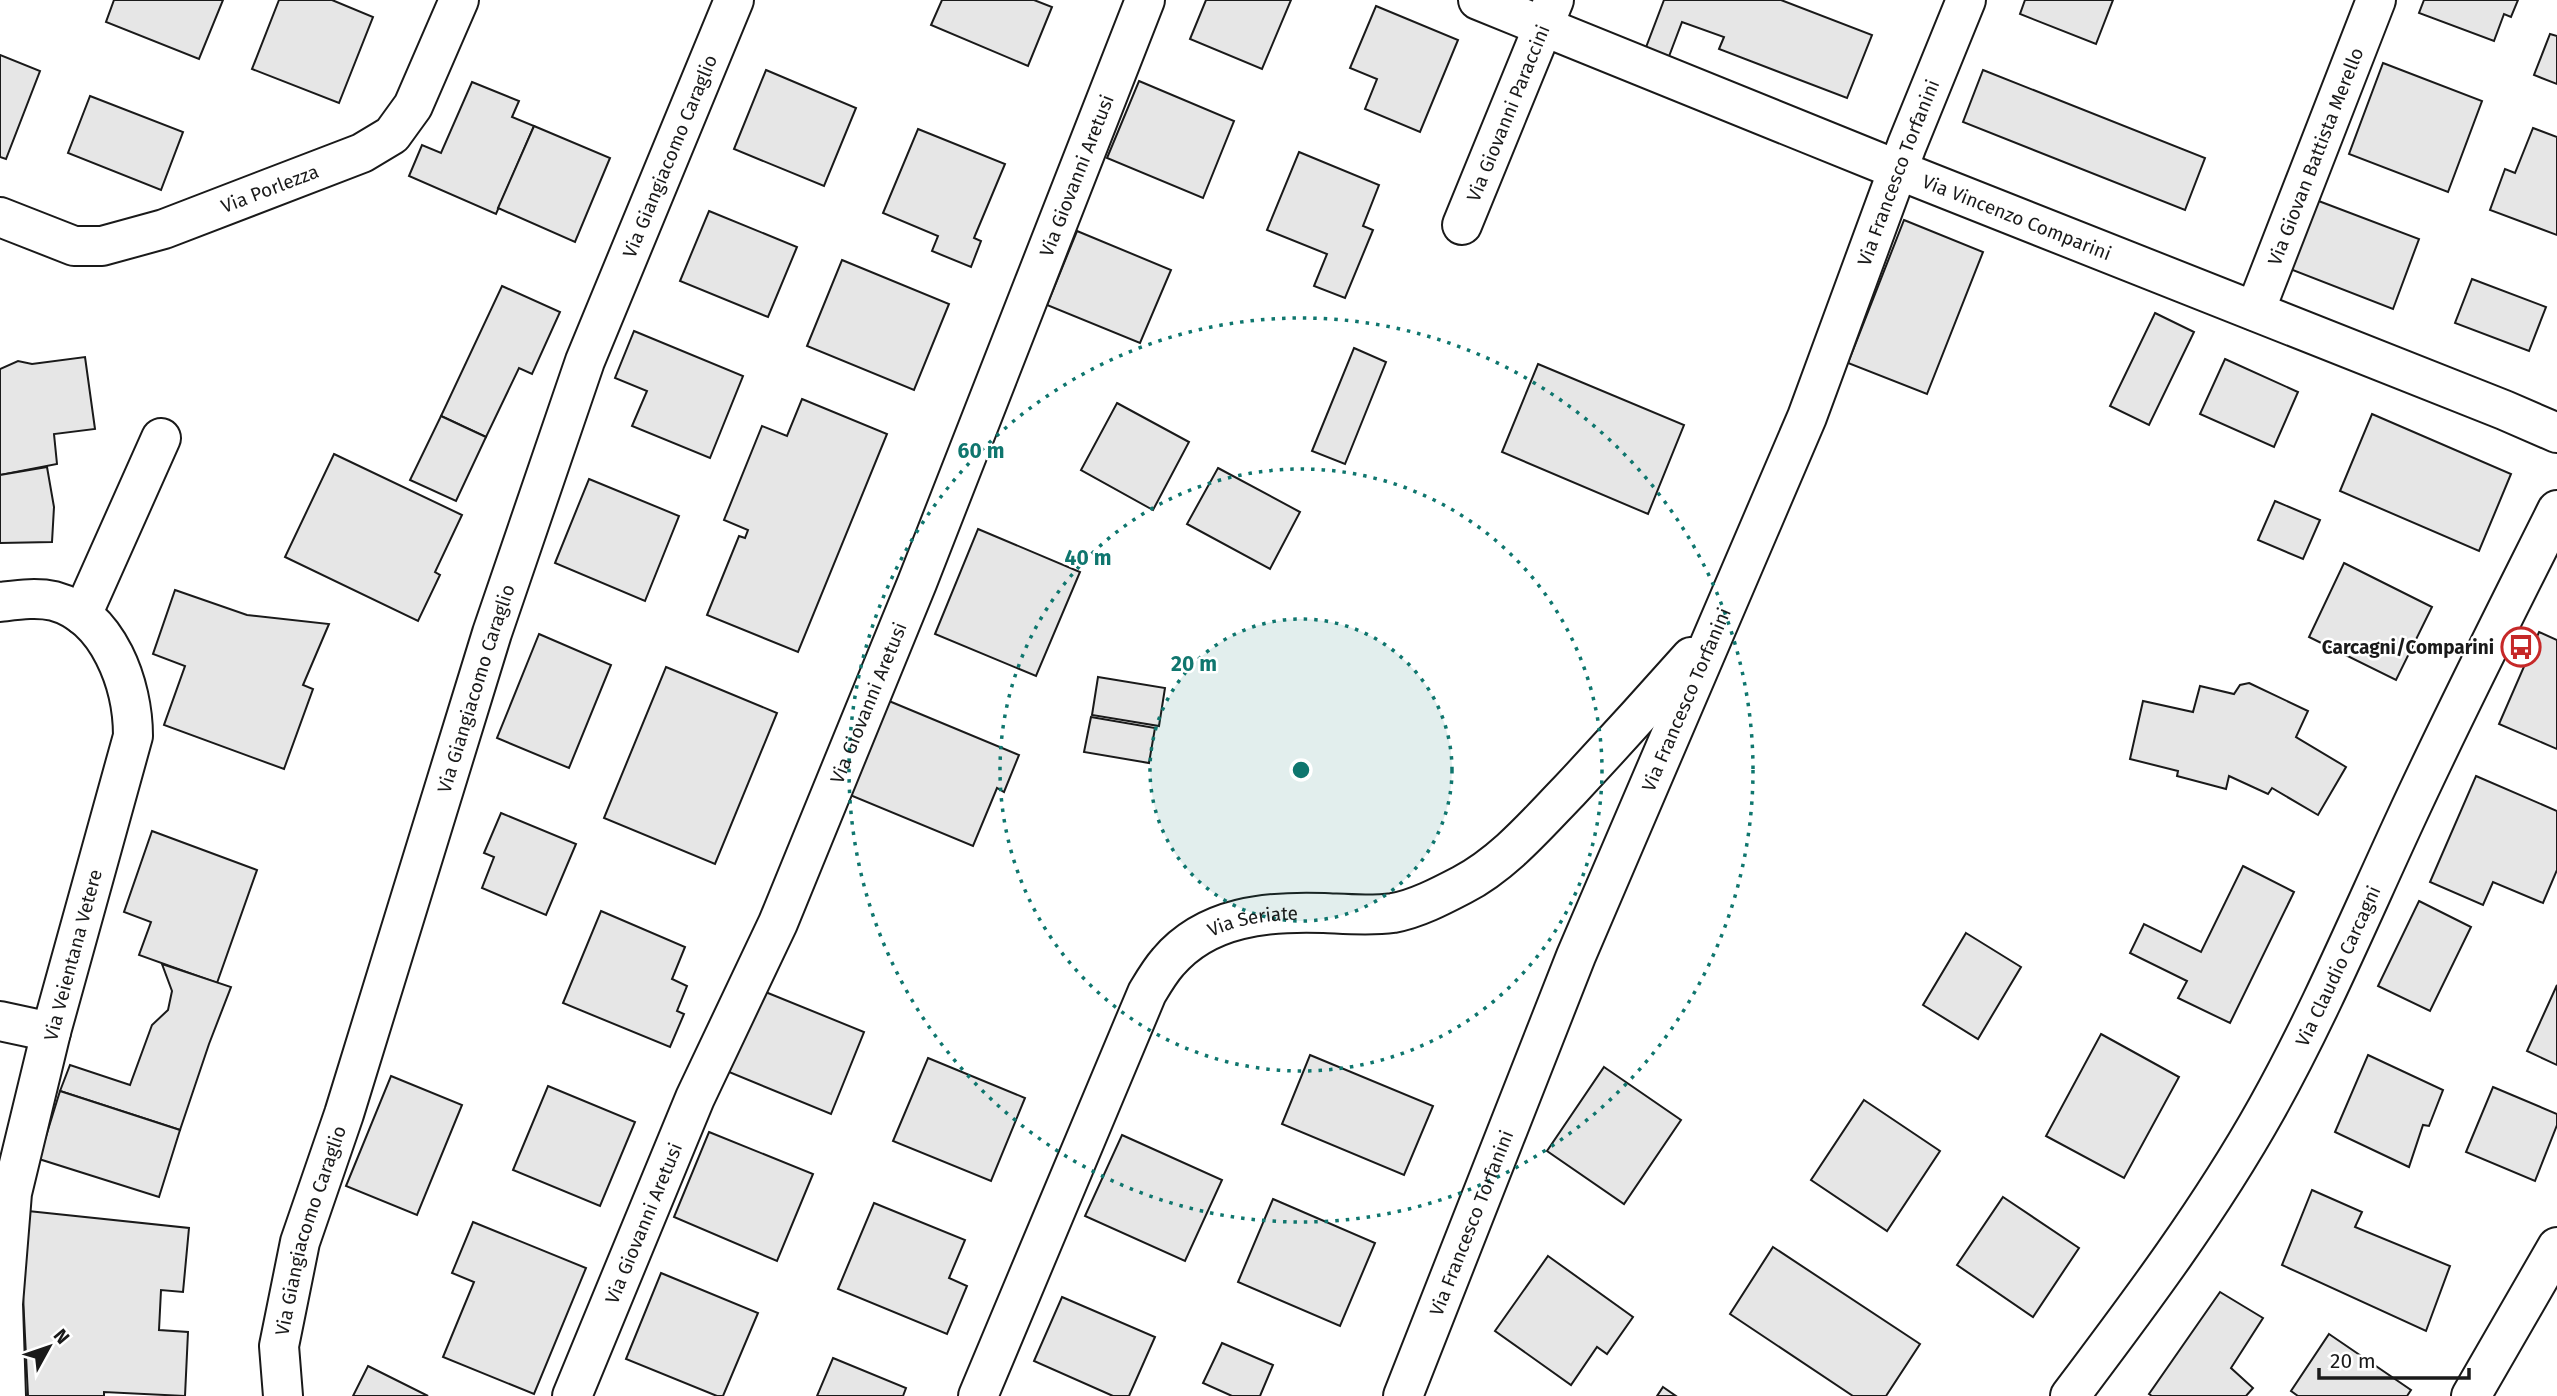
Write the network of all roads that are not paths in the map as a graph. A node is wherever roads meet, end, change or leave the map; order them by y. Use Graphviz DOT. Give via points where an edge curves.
graph roads {
  1 [pos="458,0"];
  2 [pos="734,0"];
  3 [pos="1144,0"];
  4 [pos="1478,0"];
  5 [pos="1966,0"];
  6 [pos="2376,0"];
  7 [pos="1548,14"];
  8 [pos="1898,170"];
  9 [pos="0,217"];
  10 [pos="1462,225"];
  11 [pos="2255,311"];
  12 [pos="2557,433"];
  13 [pos="161,438"];
  14 [pos="2557,510"];
  15 [pos="0,602"];
  16 [pos="82,615"];
  17 [pos="1713,632"];
  18 [pos="0,1021"];
  19 [pos="51,1032"];
  20 [pos="2557,1247"];
  21 [pos="6,1396"];
  22 [pos="283,1396"];
  23 [pos="572,1396"];
  24 [pos="978,1396"];
  25 [pos="1403,1396"];
  26 [pos="2070,1396"];
  27 [pos="2471,1396"];
  1 -- 9 [label="street, Via Porlezza" via="412,106 392,135 362,153 164,229 102,246 75,246"];
  2 -- 22 [label="street, Via Giangiacomo Caraglio" via="585,361 492,633 300,1242 279,1346"];
  3 -- 23 [label="street, Via Giovanni Aretusi" via="907,609 778,923 695,1098"];
  4 -- 7 [label="street, Via Vincenzo Comparini"];
  5 -- 8 [label="street, Via Francesco Torfanini"];
  6 -- 11 [label="street, Via Giovan Battista Merello"];
  7 -- 8 [label="street, Via Vincenzo Comparini"];
  7 -- 10 [label="street, Via Giovanni Paraccini"];
  8 -- 11 [label="street, Via Vincenzo Comparini"];
  8 -- 17 [label="street, Via Francesco Torfanini" via="1807,417"];
  11 -- 12 [label="street, Via Vincenzo Comparini"];
  13 -- 16 [label="street"];
  14 -- 26 [label="street, Via Claudio Carcagni" via="2266,1110 2195,1224"];
  15 -- 16 [label="street, Via Veientana Vetere" via="40,599"];
  16 -- 19 [label="street, Via Veientana Vetere" via="97,628 125,680 133,736"];
  17 -- 24 [label="street, Via Seriate" via="1521,841 1465,883 1378,915 1301,912 1238,919 1204,932 1168,961 1147,993"];
  17 -- 25 [label="street, Via Francesco Torfanini" via="1576,956"];
  18 -- 19 [label="street"];
  19 -- 21 [label="street, Via Veientana Vetere" via="12,1193 3,1304"];
  20 -- 27 [label="street"];
}
